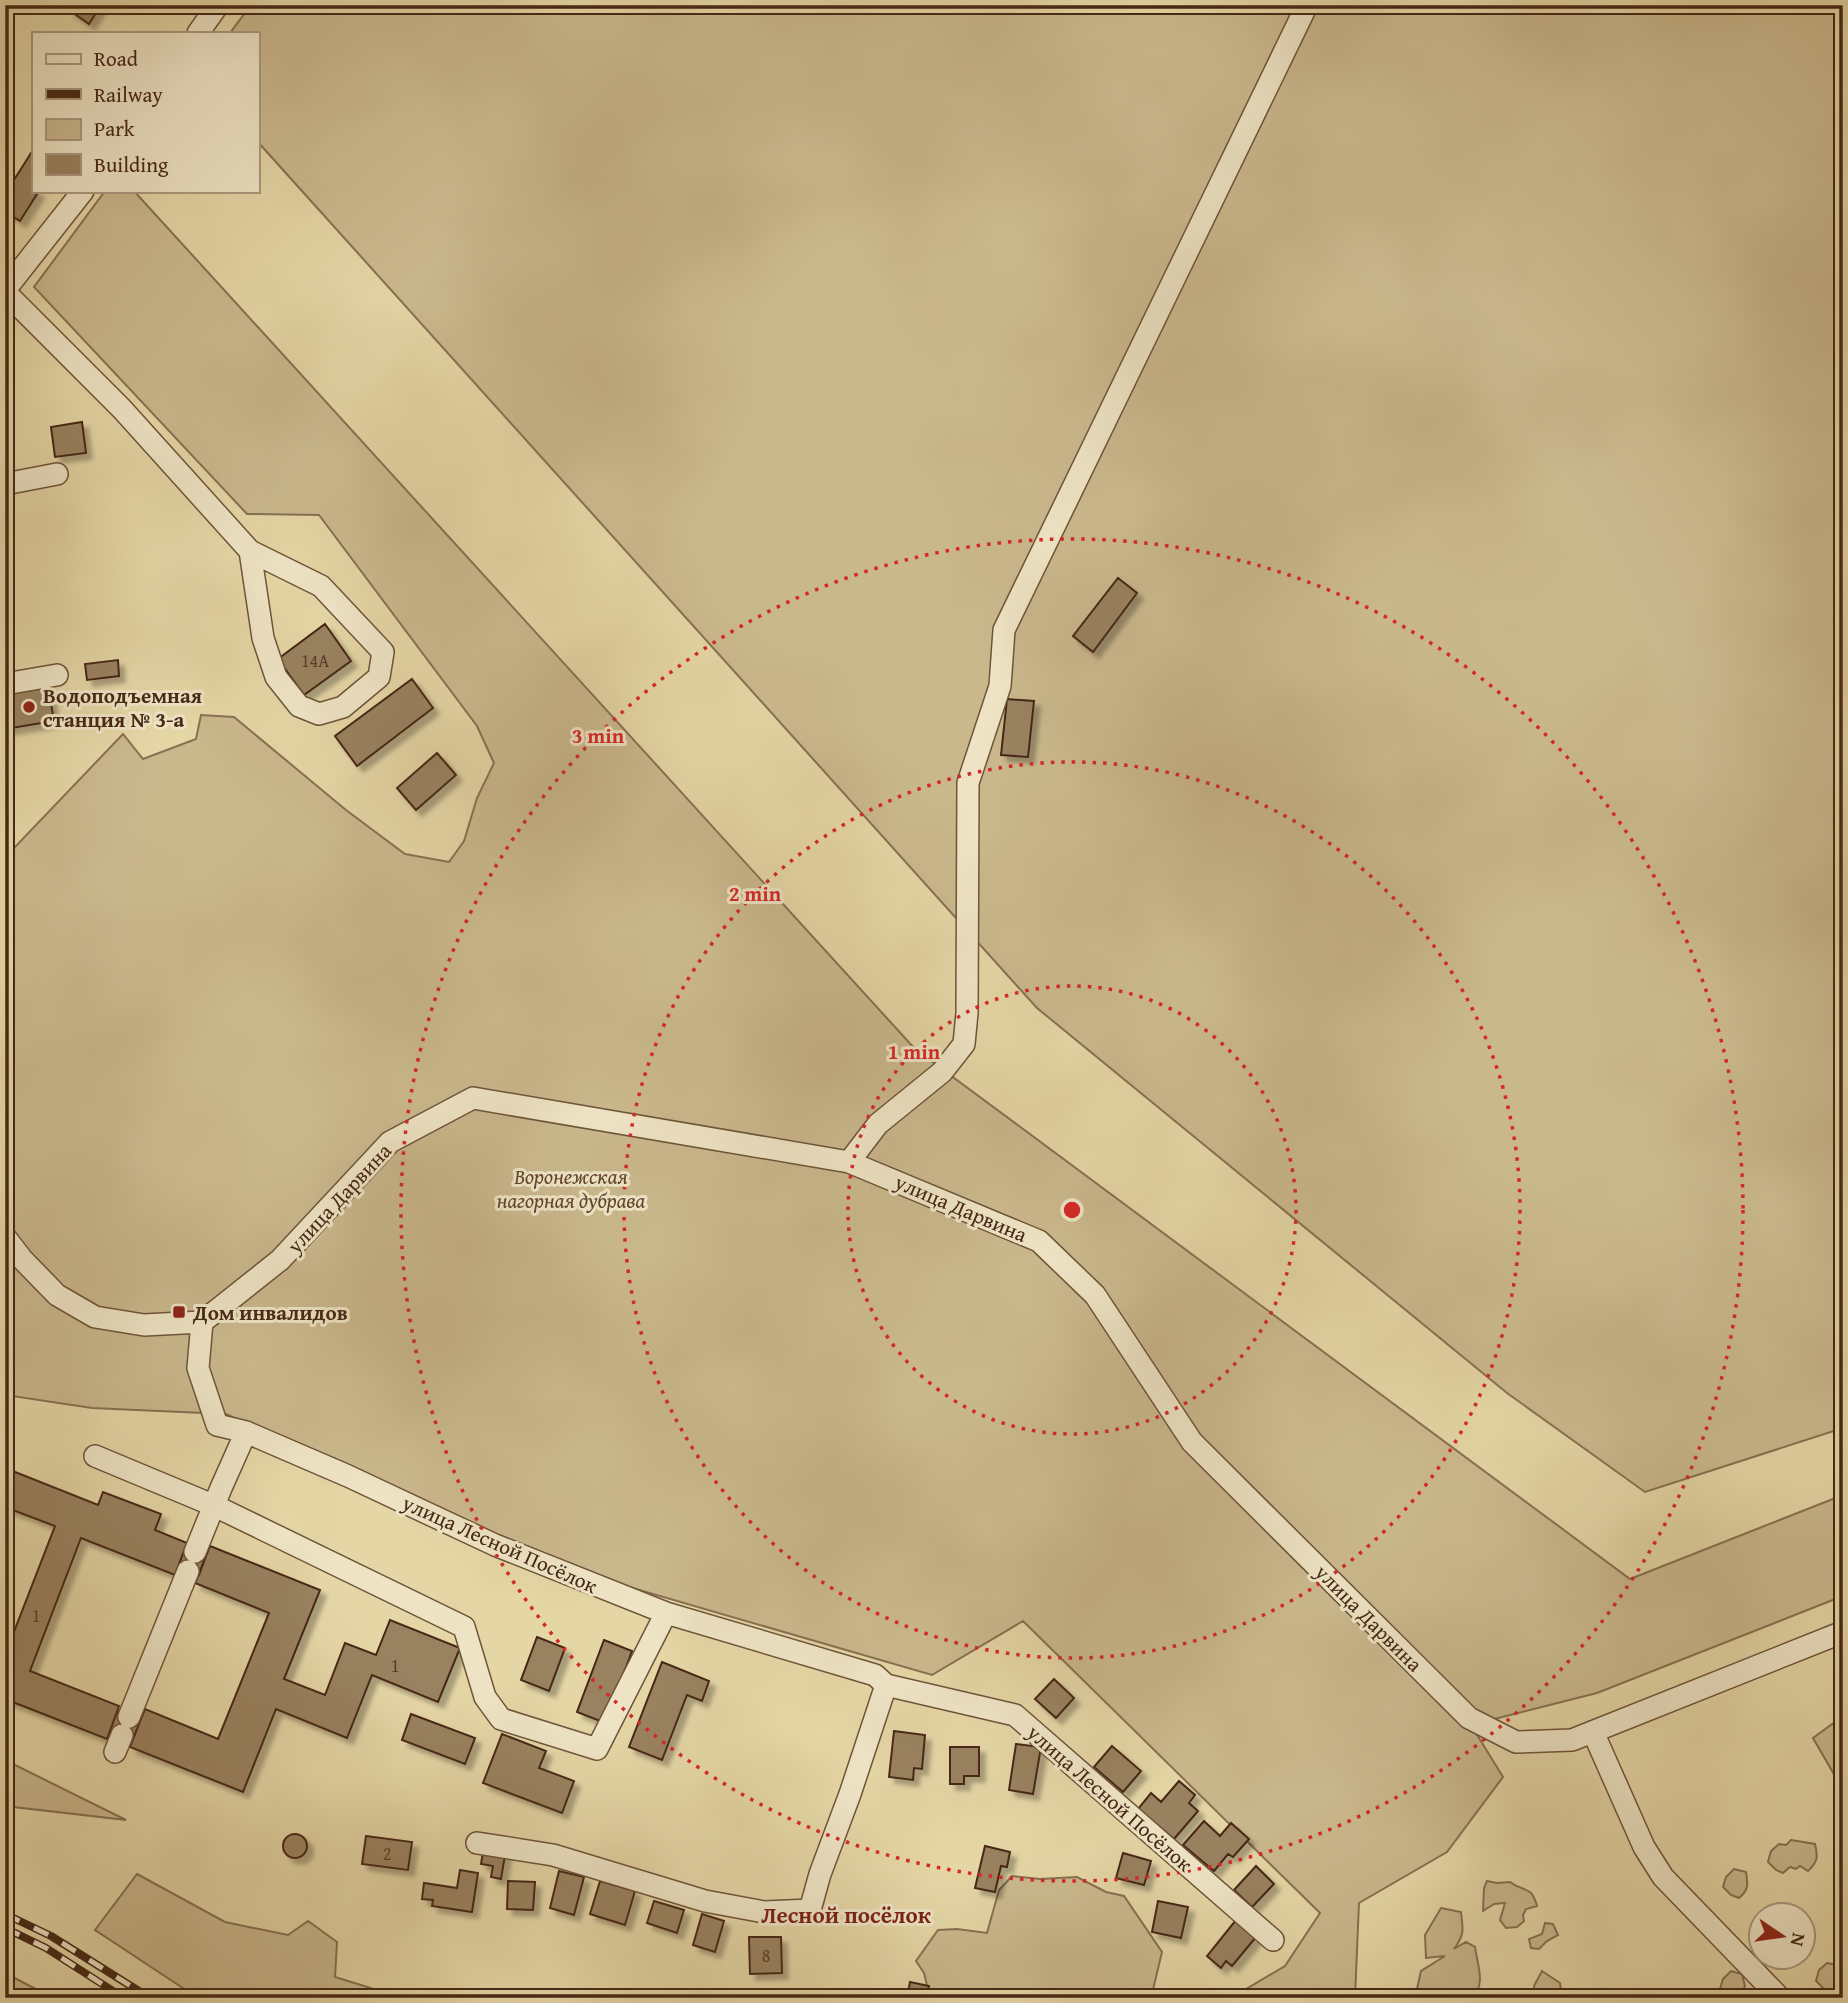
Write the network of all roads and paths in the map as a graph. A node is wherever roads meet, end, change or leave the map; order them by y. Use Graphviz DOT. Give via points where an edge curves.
graph roads {
  1 [pos="218,5"];
  2 [pos="1307,5"];
  3 [pos="199,32"];
  4 [pos="82,192"];
  5 [pos="5,291"];
  6 [pos="57,474"];
  7 [pos="5,484"];
  8 [pos="250,551"];
  9 [pos="57,676"];
  10 [pos="5,684"];
  11 [pos="849,1162"];
  12 [pos="5,1237"];
  13 [pos="202,1322"];
  14 [pos="247,1432"];
  15 [pos="95,1456"];
  16 [pos="215,1506"];
  17 [pos="666,1613"];
  18 [pos="1843,1632"];
  19 [pos="886,1685"];
  20 [pos="1593,1732"];
  21 [pos="122,1734"];
  22 [pos="477,1843"];
  23 [pos="1273,1940"];
  24 [pos="1780,1998"];
  1 -- 3 [label="street"];
  2 -- 11 [label="street" via="1004,630 1000,685 968,783 968,1013 964,1044 942,1072 878,1124"];
  4 -- 5 [label="street"];
  5 -- 8 [label="street" via="122,409"];
  6 -- 7 [label="street"];
  8 -- 8 [label="street" via="321,586 383,652 379,677 343,707 319,714 299,706 276,677 263,638"];
  9 -- 10 [label="street"];
  11 -- 13 [label="street, улица Дарвина" via="473,1098 390,1142 281,1260"];
  11 -- 20 [label="street, улица Дарвина" via="1039,1241 1095,1295 1192,1442 1469,1718 1516,1742 1572,1740"];
  12 -- 13 [label="street" via="57,1296 94,1317 144,1325"];
  13 -- 14 [label="street, улица Лесной Посёлок" via="198,1368 217,1425"];
  14 -- 16 [label="street"];
  14 -- 17 [label="street, улица Лесной Посёлок" via="495,1545"];
  15 -- 16 [label="street"];
  16 -- 17 [label="street" via="464,1627 485,1697 501,1719 597,1749"];
  16 -- 21 [label="street"];
  17 -- 19 [label="street, улица Лесной Посёлок" via="875,1675"];
  18 -- 20 [label="street, улица Дарвина"];
  19 -- 22 [label="street" via="810,1910 764,1912 705,1901 553,1855"];
  19 -- 23 [label="street, улица Лесной Посёлок" via="1015,1715"];
  20 -- 24 [label="street" via="1644,1847 1663,1877"];
}
